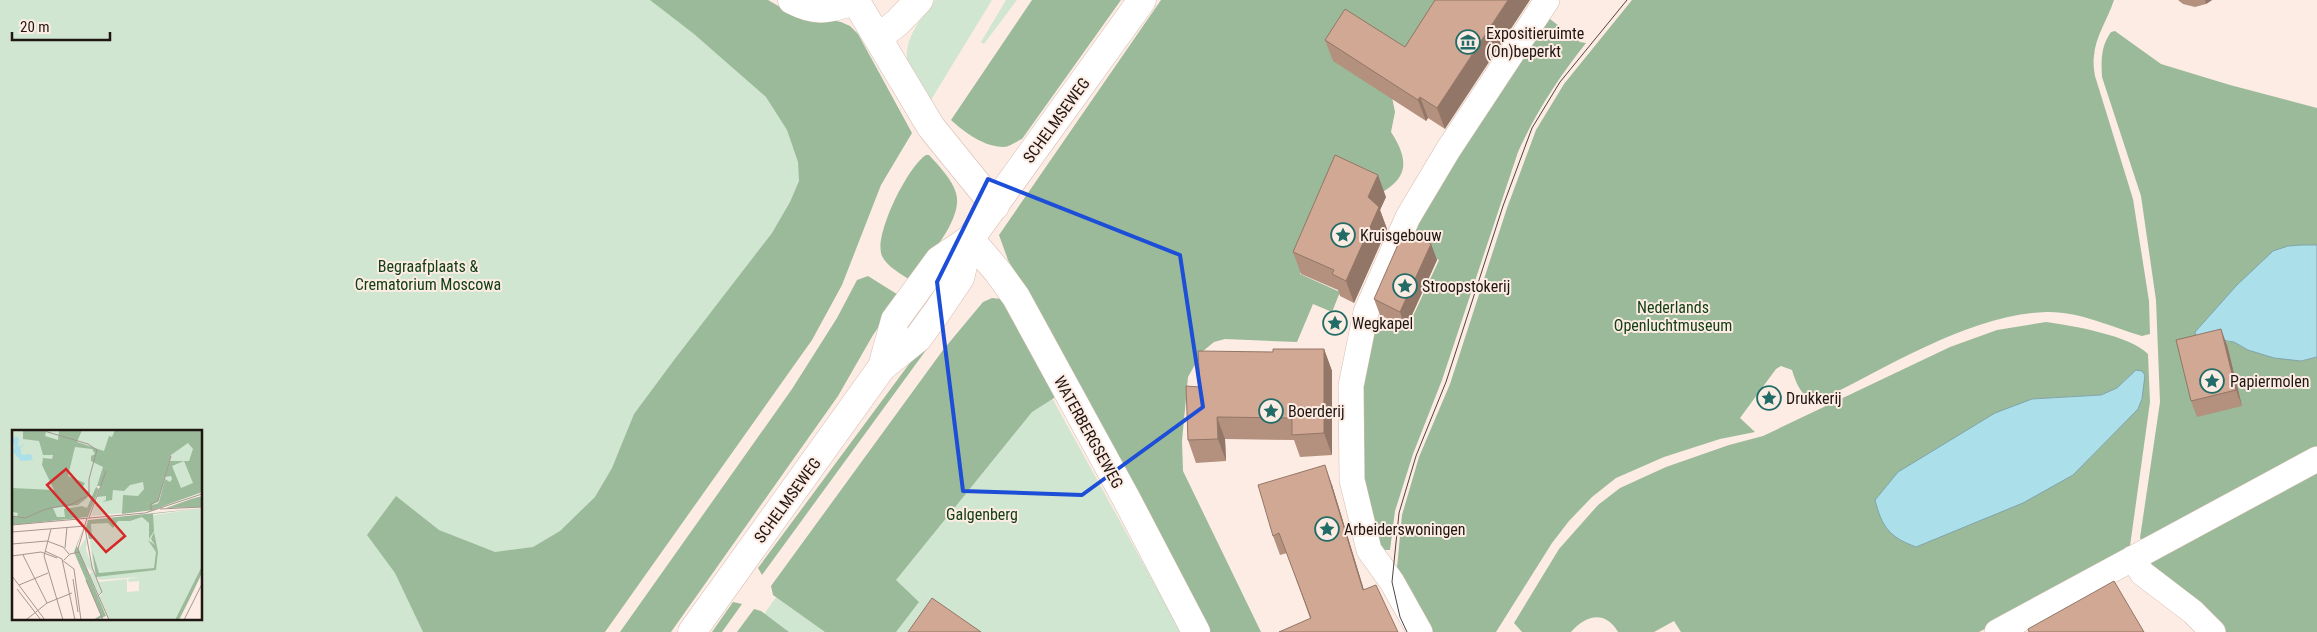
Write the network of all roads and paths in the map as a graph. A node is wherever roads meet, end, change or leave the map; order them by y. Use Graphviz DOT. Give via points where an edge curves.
graph roads {
  1 [pos="792,0"];
  2 [pos="856,0"];
  3 [pos="919,0"];
  4 [pos="1142,0"];
  5 [pos="1547,0"];
  6 [pos="878,38"];
  7 [pos="995,206"];
  8 [pos="970,240"];
  9 [pos="2317,459"];
  10 [pos="2133,558"];
  11 [pos="692,632"];
  12 [pos="1196,632"];
  13 [pos="1420,632"];
  14 [pos="1996,632"];
  15 [pos="2213,632"];
  1 -- 2 [label="street" via="822,10"];
  2 -- 6 [label="street"];
  3 -- 6 [label="street"];
  4 -- 7 [label="street, SCHELMSEWEG"];
  5 -- 13 [label="street" via="1408,217 1366,312 1351,386 1352,480 1369,550 1392,582"];
  6 -- 7 [label="street" via="931,127"];
  7 -- 8 [label="street, SCHELMSEWEG"];
  8 -- 11 [label="street, SCHELMSEWEG" via="939,260 895,320 882,367"];
  8 -- 12 [label="street, WATERBERGSEWEG" via="1016,297 1128,500"];
  9 -- 10 [label="street"];
  10 -- 14 [label="street"];
  10 -- 15 [label="street" via="2142,573 2193,612"];
}
